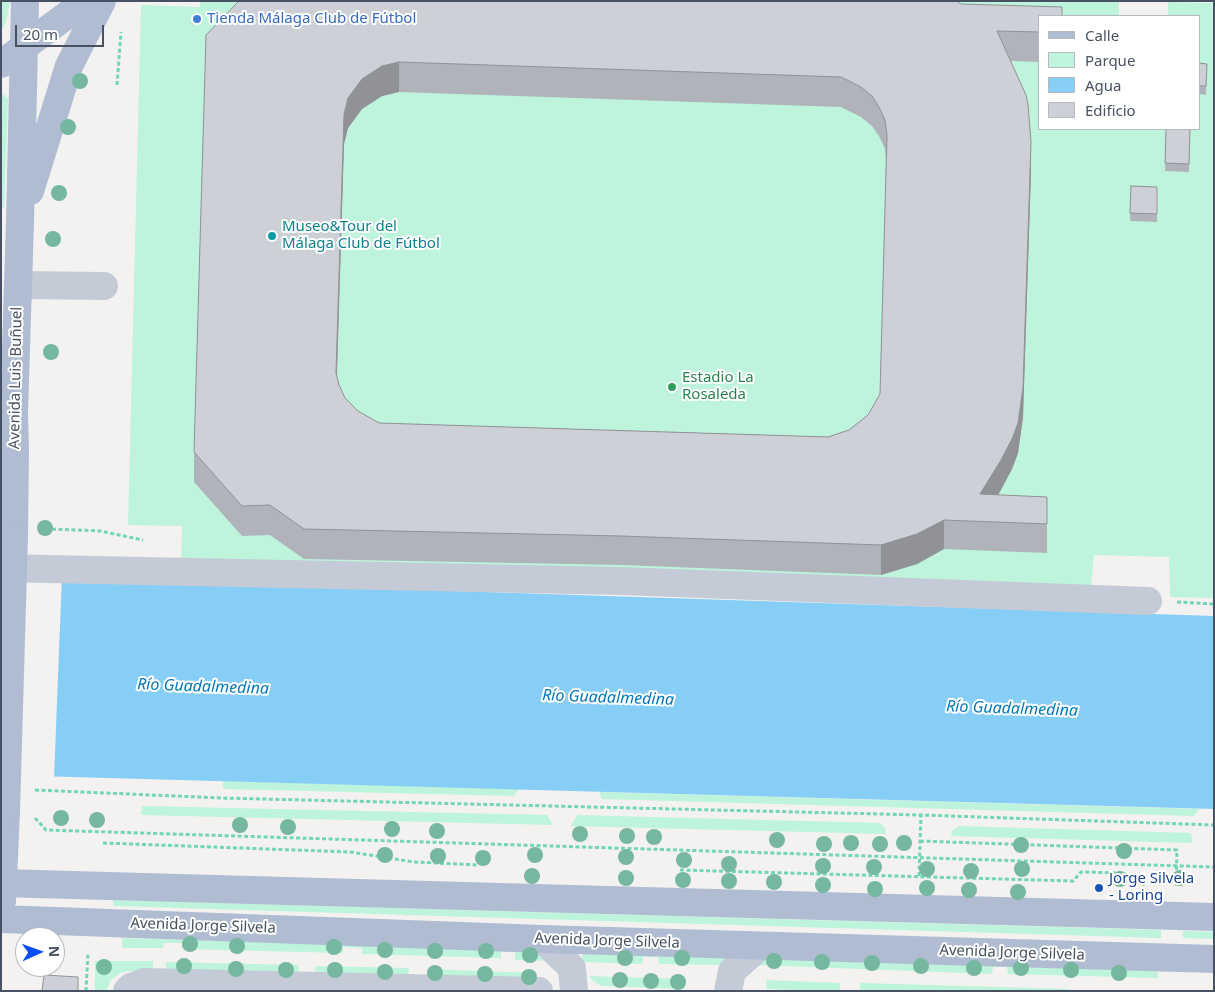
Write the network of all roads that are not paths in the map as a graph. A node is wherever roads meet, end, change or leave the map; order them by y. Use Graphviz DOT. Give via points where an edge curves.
graph roads {
  1 [pos="25,1"];
  2 [pos="86,1"];
  3 [pos="102,1"];
  4 [pos="24,48"];
  5 [pos="1,64"];
  6 [pos="20,221"];
  7 [pos="18,285"];
  8 [pos="104,286"];
  9 [pos="1,383"];
  10 [pos="14,413"];
  11 [pos="1,568"];
  12 [pos="1148,601"];
  13 [pos="2,883"];
  14 [pos="1,912"];
  15 [pos="1214,917"];
  16 [pos="1,919"];
  17 [pos="542,939"];
  18 [pos="760,946"];
  19 [pos="1214,959"];
  20 [pos="358,988"];
  21 [pos="127,991"];
  22 [pos="539,991"];
  23 [pos="574,991"];
  24 [pos="728,991"];
  1 -- 4 [label="main road, Avenida Luis Buñuel"];
  2 -- 4 [label="main road"];
  3 -- 6 [label="main road, Avenida Luis Buñuel" via="69,66"];
  4 -- 5 [label="main road"];
  4 -- 6 [label="main road, Avenida Luis Buñuel"];
  6 -- 7 [label="main road, Avenida Luis Buñuel"];
  7 -- 8 [label="street"];
  7 -- 10 [label="main road, Avenida Luis Buñuel"];
  9 -- 10 [label="main road"];
  10 -- 13 [label="main road, Avenida Luis Buñuel, bridge" via="14,535"];
  11 -- 12 [label="street" via="621,582"];
  13 -- 14 [label="main road, Avenida Luis Buñuel"];
  13 -- 15 [label="main road"];
  16 -- 17 [label="main road, Avenida Jorge Silvela"];
  17 -- 18 [label="main road, Avenida Jorge Silvela"];
  17 -- 23 [label="street" via="572,968"];
  18 -- 19 [label="main road, Avenida Jorge Silvela"];
  18 -- 24 [label="street" via="732,971"];
  20 -- 21 [label="street" via="144,982"];
  20 -- 22 [label="street"];
}
